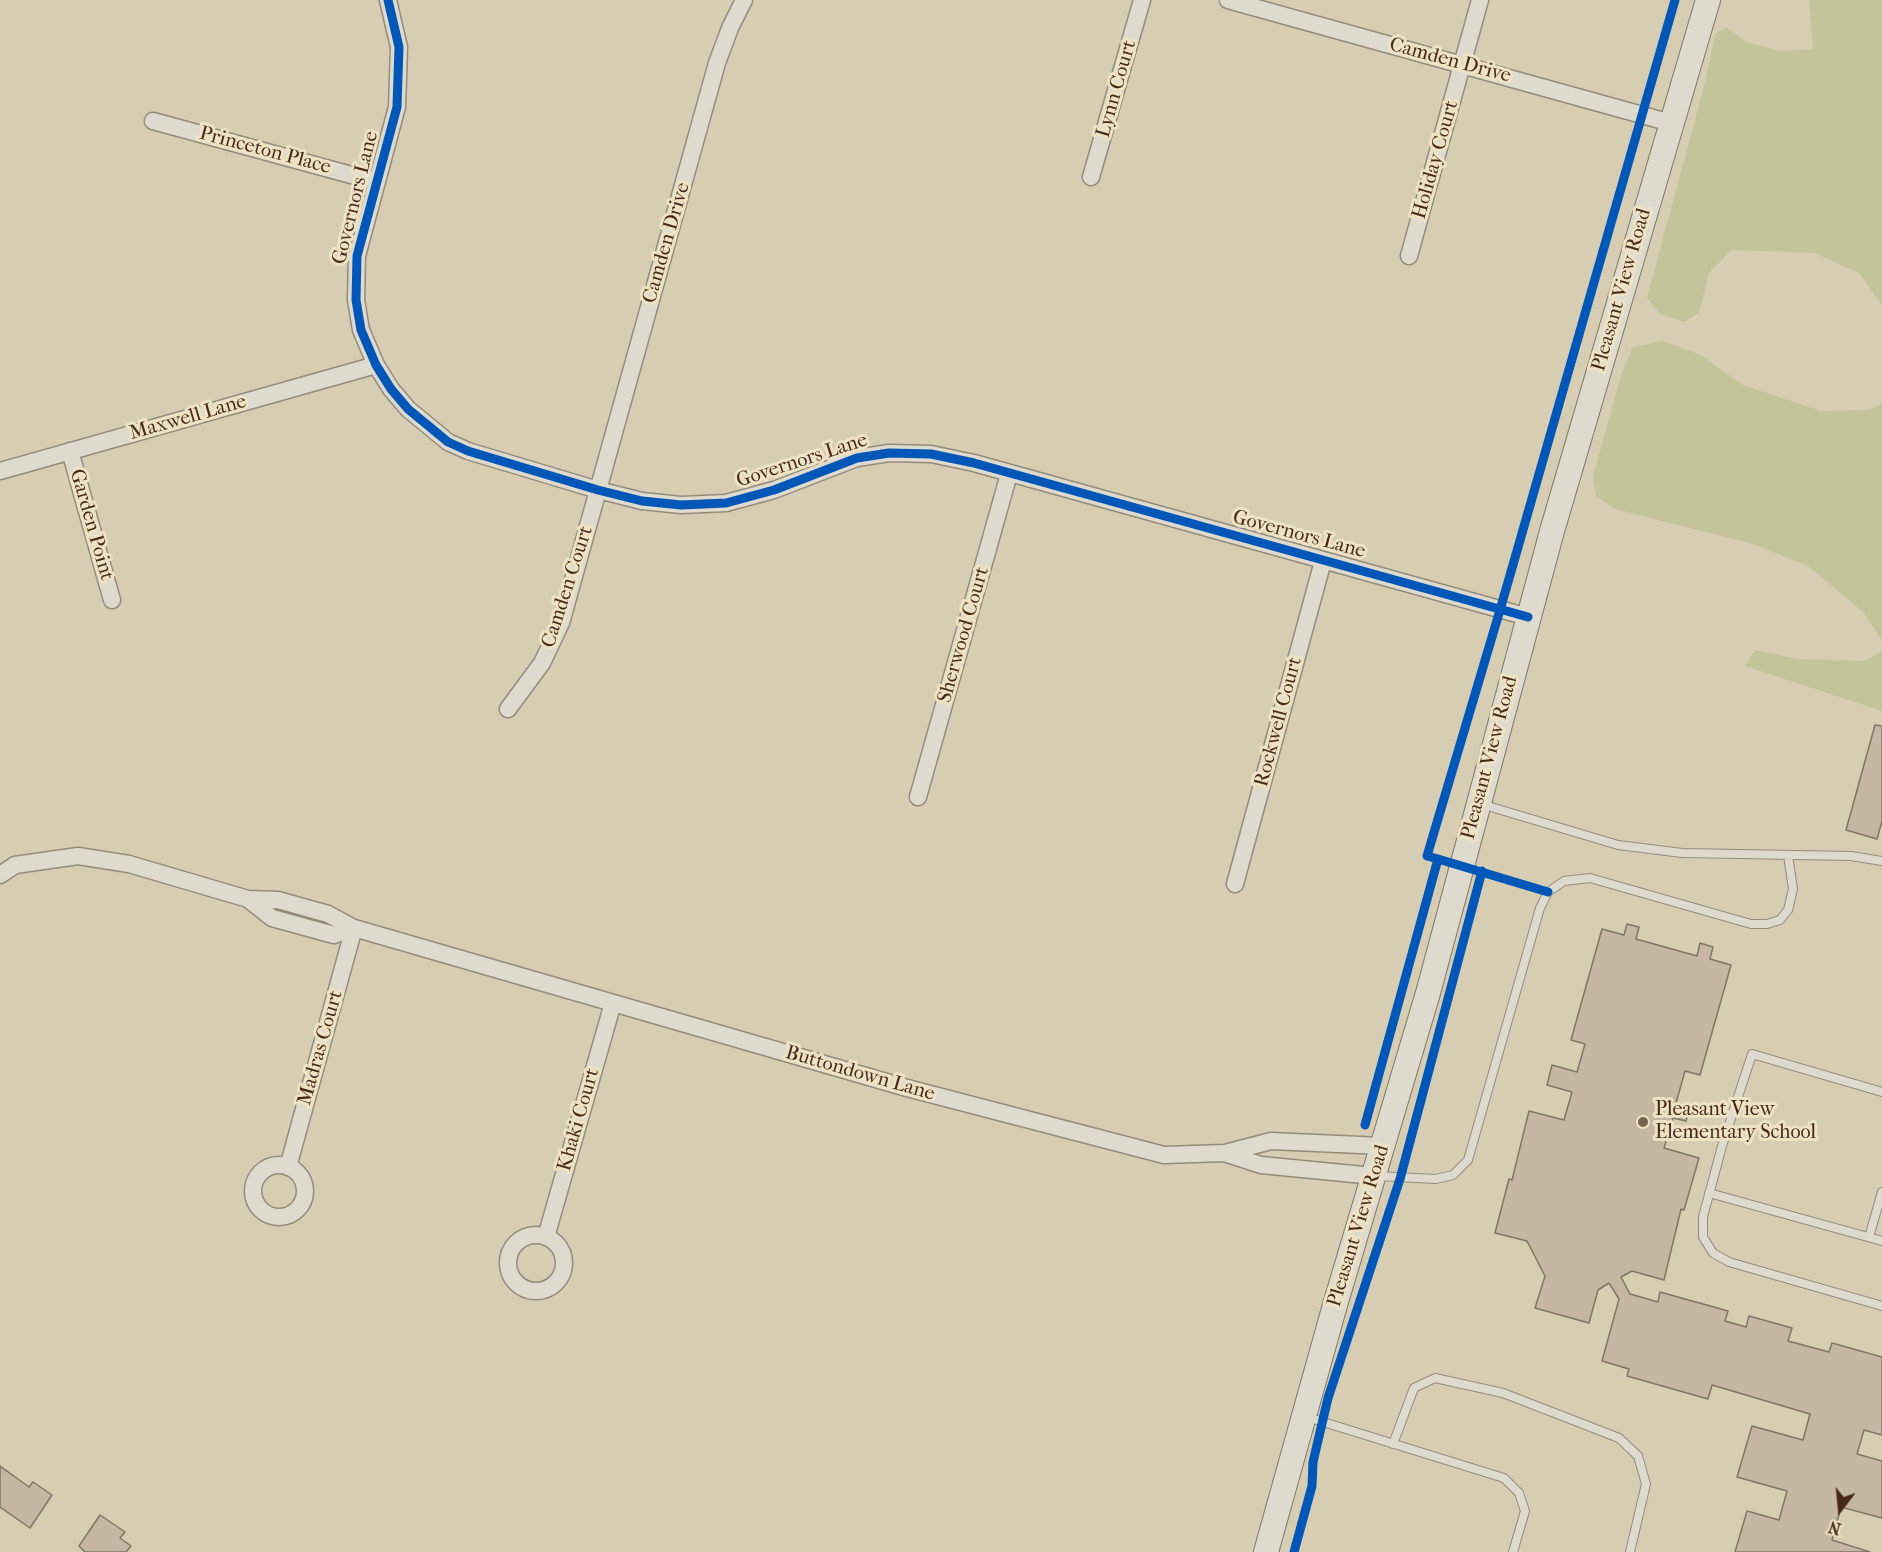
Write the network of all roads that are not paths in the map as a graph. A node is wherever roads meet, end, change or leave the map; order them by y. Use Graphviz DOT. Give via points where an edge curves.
graph roads {
  1 [pos="388,0"];
  2 [pos="744,0"];
  3 [pos="1142,0"];
  4 [pos="1228,0"];
  5 [pos="1480,0"];
  6 [pos="1708,0"];
  7 [pos="1463,65"];
  8 [pos="153,121"];
  9 [pos="1671,123"];
  10 [pos="1091,177"];
  11 [pos="377,182"];
  12 [pos="1409,256"];
  13 [pos="376,365"];
  14 [pos="70,451"];
  15 [pos="0,471"];
  16 [pos="1009,474"];
  17 [pos="598,490"];
  18 [pos="1323,561"];
  19 [pos="112,600"];
  20 [pos="1528,617"];
  21 [pos="508,709"];
  22 [pos="918,797"];
  23 [pos="1478,803"];
  24 [pos="1788,855"];
  25 [pos="1882,861"];
  26 [pos="0,875"];
  27 [pos="1235,884"];
  28 [pos="354,928"];
  29 [pos="613,1002"];
  30 [pos="1882,1092"];
  31 [pos="1383,1146"];
  32 [pos="1224,1153"];
  33 [pos="288,1167"];
  34 [pos="1374,1176"];
  35 [pos="1882,1192"];
  36 [pos="1709,1193"];
  37 [pos="546,1237"];
  38 [pos="1869,1237"];
  39 [pos="1882,1240"];
  40 [pos="1882,1306"];
  41 [pos="1304,1416"];
  42 [pos="1393,1444"];
  43 [pos="1266,1552"];
  44 [pos="1513,1552"];
  45 [pos="1630,1552"];
  1 -- 11 [label="street, Governors Lane" via="399,47 397,107"];
  2 -- 17 [label="street, Camden Drive" via="717,63"];
  3 -- 10 [label="street, Lynn Court"];
  4 -- 7 [label="street, Camden Drive"];
  5 -- 7 [label="street, Holiday Court"];
  6 -- 9 [label="main road, Pleasant View Road"];
  7 -- 9 [label="street, Camden Drive"];
  7 -- 12 [label="street, Holiday Court"];
  8 -- 11 [label="street, Princeton Place"];
  9 -- 20 [label="main road, Pleasant View Road"];
  11 -- 13 [label="street, Governors Lane" via="357,256 355,279 361,330"];
  13 -- 14 [label="street, Maxwell Lane"];
  13 -- 17 [label="street, Governors Lane" via="408,409 447,442 468,452"];
  14 -- 15 [label="street, Maxwell Lane"];
  14 -- 19 [label="street, Garden Point"];
  16 -- 17 [label="street, Governors Lane" via="931,454 889,453 857,458 774,490 726,503 681,505"];
  16 -- 18 [label="street, Governors Lane"];
  16 -- 22 [label="street, Sherwood Court"];
  17 -- 21 [label="street, Camden Court" via="553,644"];
  18 -- 20 [label="street, Governors Lane"];
  18 -- 27 [label="street, Rockwell Court"];
  20 -- 23 [label="main road, Pleasant View Road"];
  23 -- 24 [label="lane" via="1617,845 1682,853"];
  23 -- 31 [label="main road, Pleasant View Road"];
  24 -- 25 [label="lane" via="1851,856"];
  24 -- 34 [label="lane" via="1793,889 1788,910 1780,920 1767,924 1751,924 1590,878 1564,881 1548,892 1540,908 1468,1160 1453,1175 1436,1179"];
  26 -- 28 [label="street, Buttondown Lane" via="15,865 78,856 129,864 248,900 278,900 328,914"];
  28 -- 29 [label="street, Buttondown Lane"];
  28 -- 33 [label="street, Madras Court"];
  29 -- 32 [label="street, Buttondown Lane" via="907,1088 1164,1155"];
  29 -- 37 [label="street, Khaki Court"];
  30 -- 36 [label="lane" via="1752,1054"];
  31 -- 32 [label="street" via="1271,1141"];
  31 -- 34 [label="main road, Pleasant View Road"];
  32 -- 34 [label="street, Buttondown Lane" via="1261,1165"];
  34 -- 41 [label="main road, Pleasant View Road"];
  35 -- 38 [label="lane"];
  36 -- 38 [label="lane"];
  36 -- 40 [label="lane" via="1703,1237 1713,1253 1729,1262"];
  38 -- 39 [label="lane"];
  41 -- 42 [label="lane"];
  41 -- 43 [label="main road, Pleasant View Road"];
  42 -- 44 [label="lane" via="1504,1478 1519,1493 1525,1511"];
  42 -- 45 [label="lane" via="1414,1388 1436,1378 1503,1393 1619,1438 1638,1456 1646,1484"];
}
